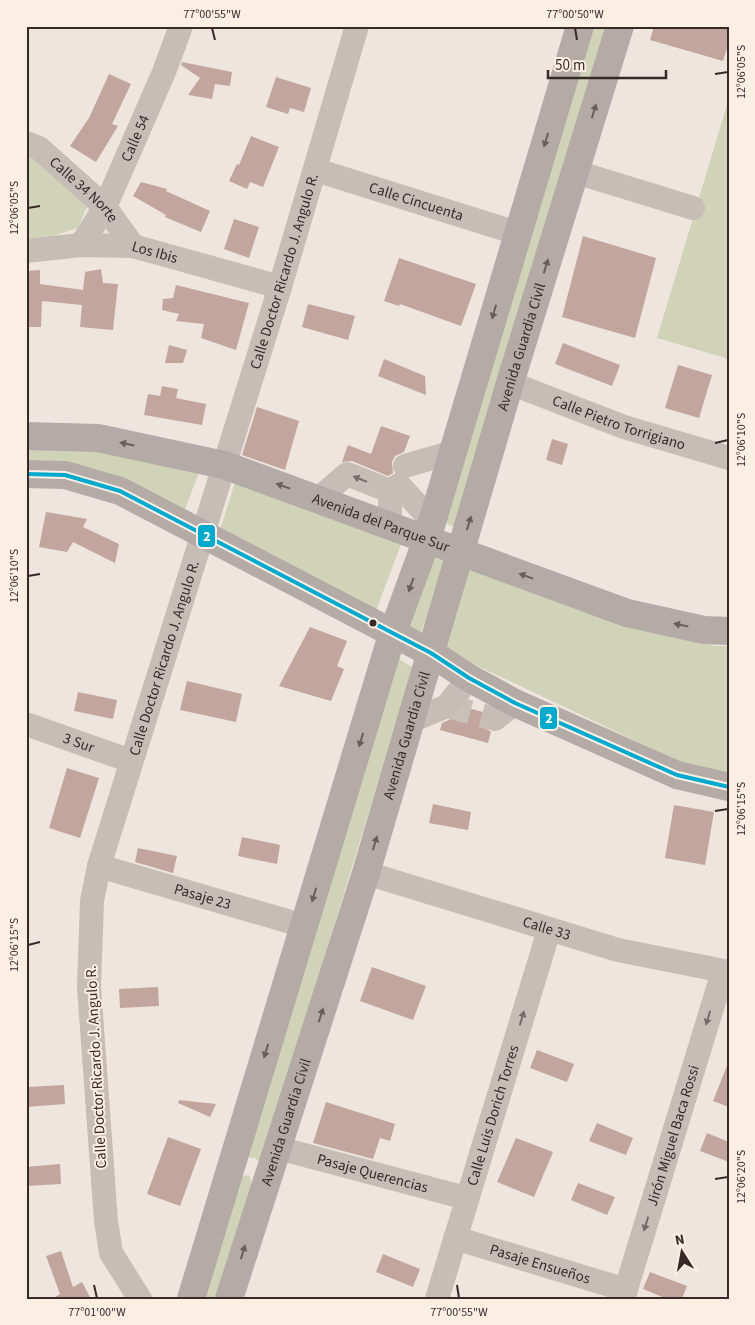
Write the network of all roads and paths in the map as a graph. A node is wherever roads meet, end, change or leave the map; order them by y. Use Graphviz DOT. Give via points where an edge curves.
graph roads {
  1 [pos="181,26"];
  2 [pos="357,26"];
  3 [pos="580,26"];
  4 [pos="620,26"];
  5 [pos="26,143"];
  6 [pos="316,170"];
  7 [pos="576,172"];
  8 [pos="105,207"];
  9 [pos="692,208"];
  10 [pos="517,233"];
  11 [pos="81,245"];
  12 [pos="133,246"];
  13 [pos="26,251"];
  14 [pos="280,287"];
  15 [pos="510,383"];
  16 [pos="26,436"];
  17 [pos="453,452"];
  18 [pos="729,458"];
  19 [pos="224,464"];
  20 [pos="26,474"];
  21 [pos="398,481"];
  22 [pos="318,499"];
  23 [pos="390,526"];
  24 [pos="430,530"];
  25 [pos="202,536"];
  26 [pos="460,552"];
  27 [pos="729,631"];
  28 [pos="392,635"];
  29 [pos="431,653"];
  30 [pos="469,678"];
  31 [pos="411,721"];
  32 [pos="26,724"];
  33 [pos="131,761"];
  34 [pos="729,787"];
  35 [pos="99,866"];
  36 [pos="366,873"];
  37 [pos="304,926"];
  38 [pos="549,930"];
  39 [pos="726,972"];
  40 [pos="278,1148"];
  41 [pos="231,1167"];
  42 [pos="267,1176"];
  43 [pos="466,1198"];
  44 [pos="455,1238"];
  45 [pos="624,1294"];
  46 [pos="140,1299"];
  47 [pos="191,1299"];
  48 [pos="229,1299"];
  49 [pos="437,1299"];
  1 -- 8 [label="street, Calle 54"];
  2 -- 6 [label="street, Calle Doctor Ricardo J. Angulo R."];
  3 -- 10 [label="main road, one-way"];
  7 -- 4 [label="main road, Avenida Guardia Civil, one-way"];
  5 -- 8 [label="street, Calle 34 Norte" via="39,148"];
  6 -- 10 [label="street, Calle Cincuenta"];
  6 -- 14 [label="street, Calle Doctor Ricardo J. Angulo R."];
  7 -- 9 [label="street"];
  15 -- 7 [label="main road, Avenida Guardia Civil, one-way"];
  8 -- 11 [label="street, Calle 54"];
  8 -- 12 [label="street, Calle 34 Norte"];
  10 -- 17 [label="main road, one-way"];
  11 -- 12 [label="street, Los Ibis"];
  11 -- 13 [label="street, Los Ibis"];
  12 -- 14 [label="street, Los Ibis"];
  14 -- 19 [label="street, Calle Doctor Ricardo J. Angulo R."];
  15 -- 18 [label="street, Calle Pietro Torrigiano" via="624,427 720,458"];
  26 -- 15 [label="main road, Avenida Guardia Civil, one-way"];
  19 -- 16 [label="main road, Avenida del Parque Sur, one-way" via="98,438"];
  17 -- 21 [label="street"];
  17 -- 24 [label="main road"];
  22 -- 19 [label="main road, Avenida del Parque Sur, one-way"];
  19 -- 25 [label="street, Calle Doctor Ricardo J. Angulo R."];
  20 -- 25 [label="main road" via="65,475 120,492"];
  21 -- 22 [label="street, one-way" via="347,474"];
  21 -- 23 [label="street"];
  21 -- 24 [label="street"];
  22 -- 23 [label="main road, Avenida del Parque Sur"];
  23 -- 24 [label="main road, Avenida del Parque Sur"];
  24 -- 26 [label="main road, Avenida del Parque Sur"];
  24 -- 28 [label="main road, one-way"];
  25 -- 28 [label="main road"];
  25 -- 33 [label="street, Calle Doctor Ricardo J. Angulo R."];
  27 -- 26 [label="main road, Avenida del Parque Sur, one-way" via="704,630 627,613"];
  26 -- 29 [label="main road, Avenida Guardia Civil"];
  28 -- 29 [label="main road"];
  28 -- 37 [label="main road, one-way"];
  29 -- 30 [label="main road"];
  29 -- 31 [label="main road, Avenida Guardia Civil"];
  30 -- 31 [label="street" via="447,706"];
  30 -- 34 [label="main road" via="505,711 677,775"];
  36 -- 31 [label="main road, Avenida Guardia Civil, one-way"];
  32 -- 33 [label="street, 3 Sur"];
  33 -- 35 [label="street, Calle Doctor Ricardo J. Angulo R."];
  35 -- 37 [label="street, Pasaje 23"];
  35 -- 46 [label="street, Calle Doctor Ricardo J. Angulo R." via="92,901 89,987 106,1221 111,1253"];
  36 -- 38 [label="street, Calle 33"];
  40 -- 36 [label="main road, Avenida Guardia Civil, one-way"];
  37 -- 41 [label="main road, one-way"];
  38 -- 39 [label="street, Calle 33" via="618,950"];
  43 -- 38 [label="street, Calle Luis Dorich Torres, one-way"];
  39 -- 45 [label="street, Jirón Miguel Baca Rossi, one-way"];
  40 -- 42 [label="main road, Avenida Guardia Civil"];
  40 -- 43 [label="street, Pasaje Querencias"];
  41 -- 42 [label="main road" via="250,1162"];
  41 -- 47 [label="main road"];
  48 -- 42 [label="main road, Avenida Guardia Civil, one-way"];
  43 -- 44 [label="street, Calle Luis Dorich Torres"];
  44 -- 45 [label="street, Pasaje Ensueños"];
  44 -- 49 [label="street, Calle Luis Dorich Torres"];
}
